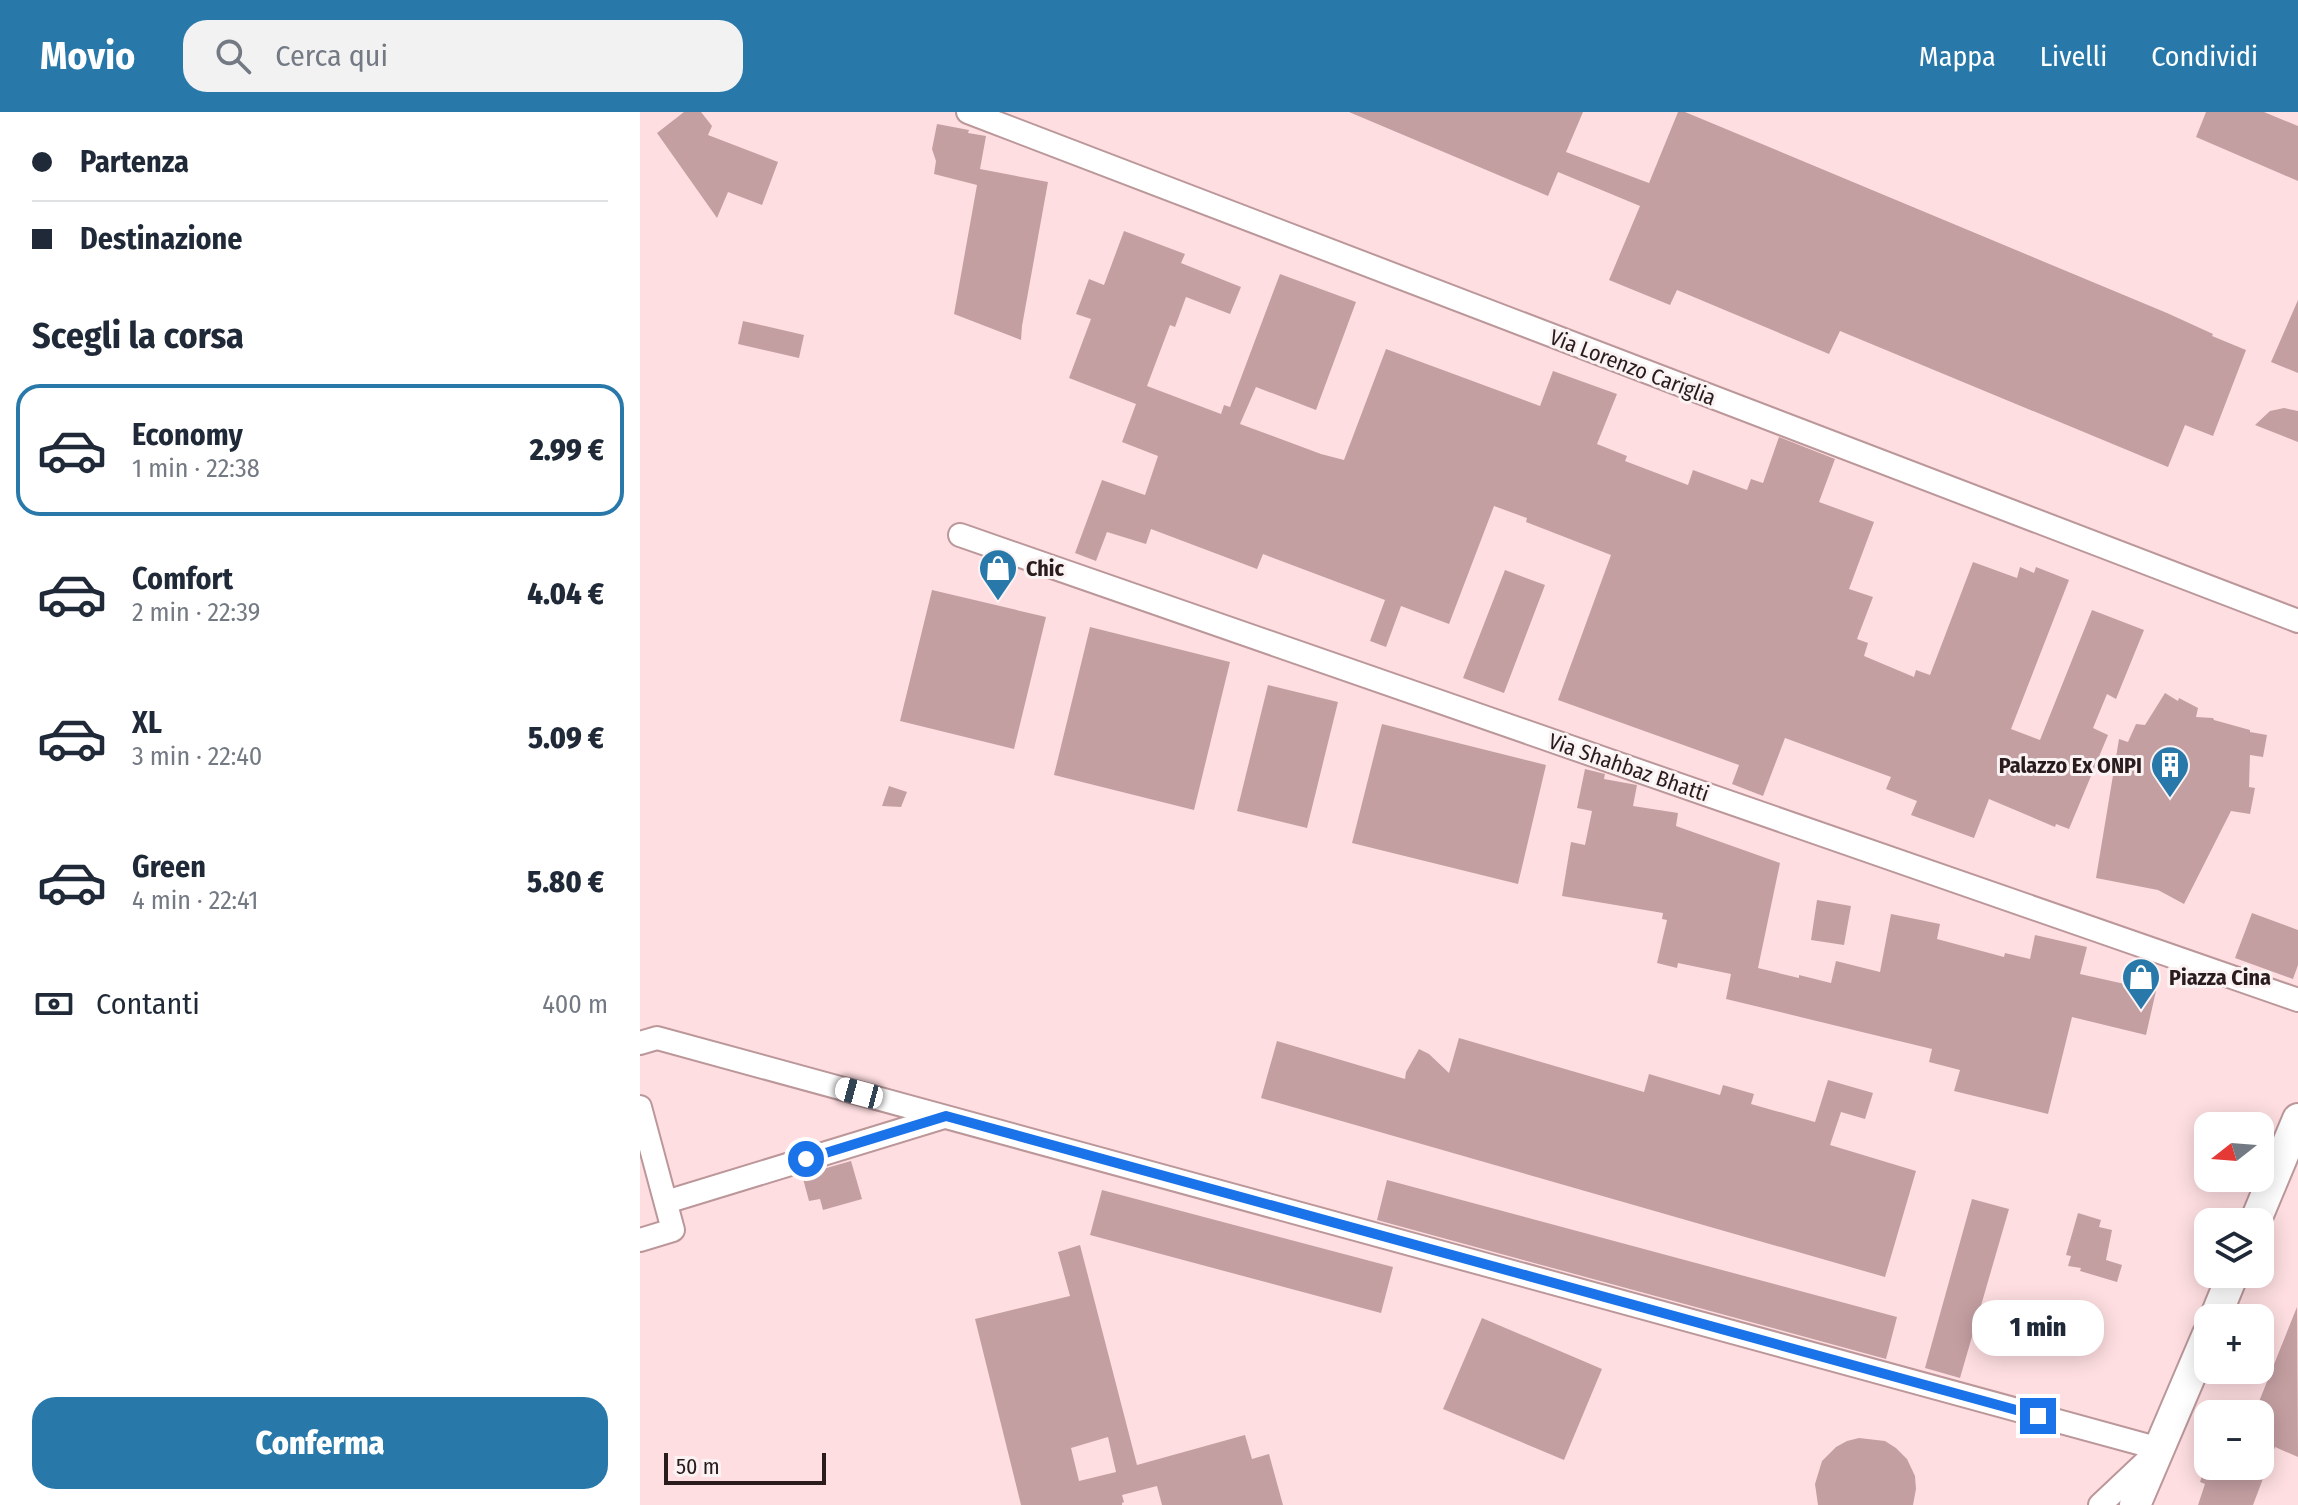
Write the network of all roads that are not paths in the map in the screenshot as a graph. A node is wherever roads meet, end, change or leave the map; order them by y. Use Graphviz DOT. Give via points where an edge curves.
graph roads {
  1 [pos="968,112"];
  2 [pos="960,535"];
  3 [pos="2298,621"];
  4 [pos="2298,1000"];
  5 [pos="640,1043"];
  6 [pos="640,1107"];
  7 [pos="946,1116"];
  8 [pos="2298,1119"];
  9 [pos="666,1202"];
  10 [pos="2261,1208"];
  11 [pos="640,1240"];
  12 [pos="2194,1368"];
  13 [pos="2160,1449"];
  14 [pos="2100,1505"];
  15 [pos="2135,1505"];
  1 -- 3 [label="street, Via Lorenzo Cariglia"];
  2 -- 4 [label="street, Via Shahbaz Bhatti"];
  5 -- 7 [label="street" via="657,1038"];
  6 -- 9 [label="street"];
  7 -- 9 [label="street"];
  7 -- 13 [label="street"];
  8 -- 10 [label="main road"];
  9 -- 11 [label="street" via="673,1230"];
  12 -- 13 [label="main road"];
  13 -- 14 [label="street"];
  13 -- 15 [label="main road"];
}
